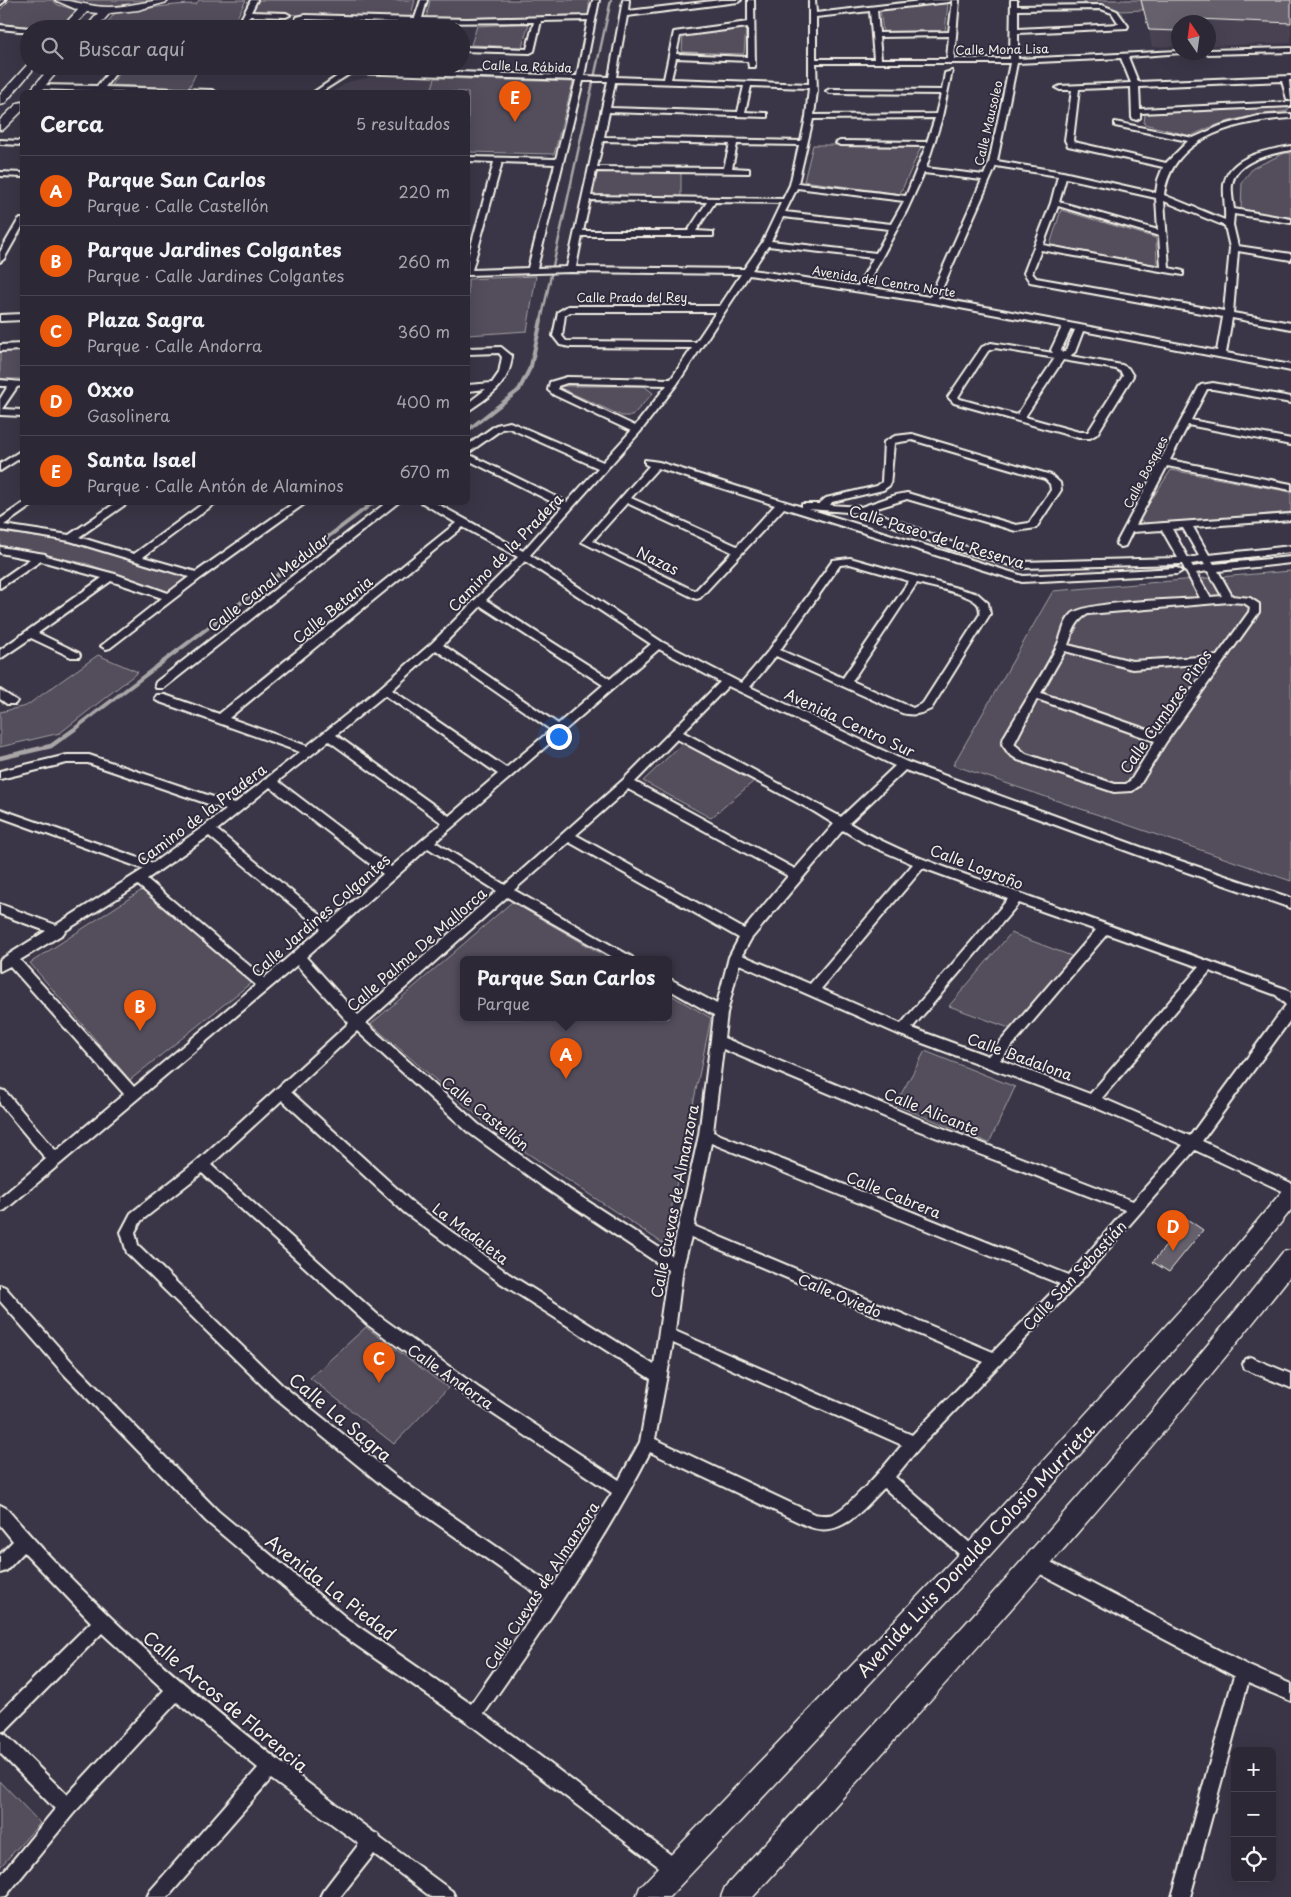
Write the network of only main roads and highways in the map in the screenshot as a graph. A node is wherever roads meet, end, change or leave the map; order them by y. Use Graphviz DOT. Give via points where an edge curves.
graph roads {
  1 [pos="60,0"];
  2 [pos="163,0"];
  3 [pos="85,8"];
  4 [pos="107,10"];
  5 [pos="74,20"];
  6 [pos="98,20"];
  7 [pos="24,75"];
  8 [pos="50,75"];
  9 [pos="37,90"];
  10 [pos="0,102"];
  11 [pos="20,107"];
  12 [pos="0,127"];
  13 [pos="1291,1195"];
  14 [pos="1291,1259"];
  15 [pos="650,1897"];
  16 [pos="735,1897"];
  1 -- 3 [label="main road"];
  2 -- 4 [label="main road"];
  3 -- 4 [label="main road"];
  3 -- 5 [label="main road"];
  4 -- 6 [label="main road"];
  7 -- 10 [label="main road"];
  8 -- 9 [label="main road"];
  11 -- 12 [label="main road"];
  13 -- 15 [label="main road, Avenida Luis Donaldo Colosio Murrieta" via="1220,1282 973,1556"];
  14 -- 16 [label="main road" via="1222,1348 1037,1563"];
}
